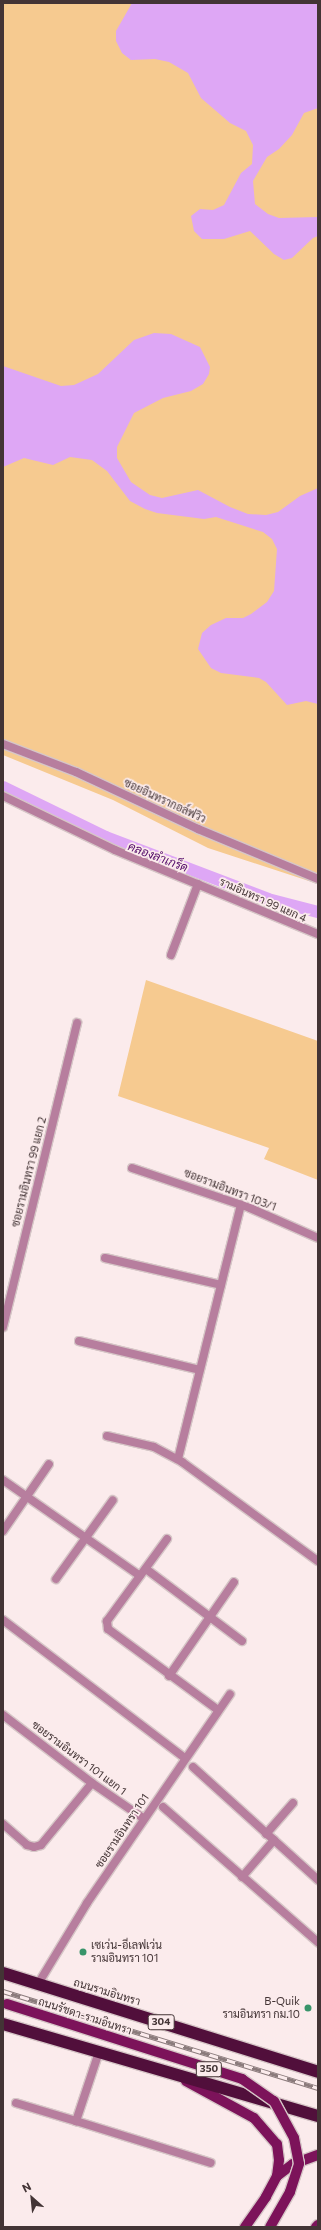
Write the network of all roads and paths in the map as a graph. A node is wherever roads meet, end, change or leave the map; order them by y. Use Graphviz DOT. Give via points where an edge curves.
graph roads {
  1 [pos="3,744"];
  2 [pos="3,796"];
  3 [pos="318,879"];
  4 [pos="198,884"];
  5 [pos="318,934"];
  6 [pos="171,955"];
  7 [pos="77,1023"];
  8 [pos="132,1168"];
  9 [pos="241,1204"];
  10 [pos="318,1238"];
  11 [pos="105,1258"];
  12 [pos="221,1285"];
  13 [pos="3,1327"];
  14 [pos="79,1341"];
  15 [pos="200,1370"];
  16 [pos="107,1436"];
  17 [pos="178,1459"];
  18 [pos="49,1464"];
  19 [pos="3,1480"];
  20 [pos="27,1497"];
  21 [pos="113,1500"];
  22 [pos="3,1531"];
  23 [pos="84,1537"];
  24 [pos="167,1539"];
  25 [pos="318,1560"];
  26 [pos="146,1569"];
  27 [pos="140,1576"];
  28 [pos="56,1579"];
  29 [pos="234,1582"];
  30 [pos="210,1617"];
  31 [pos="3,1620"];
  32 [pos="242,1640"];
  33 [pos="169,1676"];
  34 [pos="230,1694"];
  35 [pos="218,1710"];
  36 [pos="3,1715"];
  37 [pos="185,1758"];
  38 [pos="194,1767"];
  39 [pos="92,1783"];
  40 [pos="293,1803"];
  41 [pos="163,1807"];
  42 [pos="143,1818"];
  43 [pos="3,1824"];
  44 [pos="266,1834"];
  45 [pos="274,1840"];
  46 [pos="242,1876"];
  47 [pos="318,1880"];
  48 [pos="318,1942"];
  49 [pos="3,1973"];
  50 [pos="38,1984"];
  51 [pos="5,2004"];
  52 [pos="3,2024"];
  53 [pos="98,2052"];
  54 [pos="318,2072"];
  55 [pos="176,2075"];
  56 [pos="16,2103"];
  57 [pos="318,2116"];
  58 [pos="76,2121"];
  59 [pos="318,2156"];
  60 [pos="211,2163"];
  61 [pos="277,2176"];
  62 [pos="318,2225"];
  63 [pos="245,2227"];
  64 [pos="270,2227"];
  65 [pos="316,2227"];
  1 -- 3 [label="street, ซอยอินทรากอล์ฟวิว" via="76,772 198,829"];
  2 -- 4 [label="street, รามอินทรา 99 แยก 4" via="115,850"];
  4 -- 5 [label="street, รามอินทรา 99 แยก 4"];
  4 -- 6 [label="street"];
  7 -- 13 [label="street, ซอยรามอินทรา 99 แยก 2"];
  8 -- 9 [label="street, ซอยรามอินทรา 103/1"];
  9 -- 10 [label="street, ซอยรามอินทรา 103/1"];
  9 -- 12 [label="street"];
  11 -- 12 [label="street"];
  12 -- 15 [label="street"];
  14 -- 15 [label="street"];
  15 -- 17 [label="street"];
  16 -- 17 [label="street" via="154,1447"];
  17 -- 25 [label="street"];
  18 -- 20 [label="street"];
  19 -- 20 [label="street"];
  20 -- 22 [label="street"];
  20 -- 23 [label="street"];
  21 -- 23 [label="street"];
  23 -- 27 [label="street"];
  23 -- 28 [label="street"];
  24 -- 26 [label="street"];
  26 -- 27 [label="street"];
  26 -- 30 [label="street"];
  27 -- 33 [label="street" via="107,1621 108,1629"];
  29 -- 30 [label="street"];
  30 -- 32 [label="street"];
  30 -- 33 [label="street"];
  31 -- 37 [label="street"];
  33 -- 35 [label="street"];
  34 -- 35 [label="street, ซอยรามอินทรา 101"];
  35 -- 37 [label="street, ซอยรามอินทรา 101"];
  36 -- 39 [label="street, ซอยรามอินทรา 101 แยก 1"];
  37 -- 42 [label="street, ซอยรามอินทรา 101"];
  38 -- 44 [label="street"];
  39 -- 42 [label="street, ซอยรามอินทรา 101 แยก 1"];
  39 -- 43 [label="street" via="41,1845 27,1845"];
  40 -- 44 [label="street"];
  41 -- 46 [label="street"];
  42 -- 50 [label="street, ซอยรามอินทรา 101"];
  44 -- 45 [label="street"];
  45 -- 46 [label="street"];
  45 -- 47 [label="street"];
  46 -- 48 [label="street"];
  49 -- 50 [label="highway, ถนนรามอินทรา / 304"];
  50 -- 54 [label="highway, ถนนรามอินทรา / 304"];
  51 -- 64 [label="main road, ถนนรัชดา-รามอินทรา / 350, bridge" via="242,2079 274,2101 294,2138 298,2164 290,2192"];
  52 -- 53 [label="highway"];
  53 -- 55 [label="highway"];
  53 -- 58 [label="street"];
  55 -- 57 [label="highway"];
  55 -- 61 [label="main road, 350" via="254,2118 266,2130 277,2144"];
  56 -- 58 [label="street"];
  58 -- 60 [label="street"];
  59 -- 61 [label="main road" via="293,2164"];
  61 -- 63 [label="main road, 350" via="266,2198"];
  62 -- 65 [label="main road"];
}
